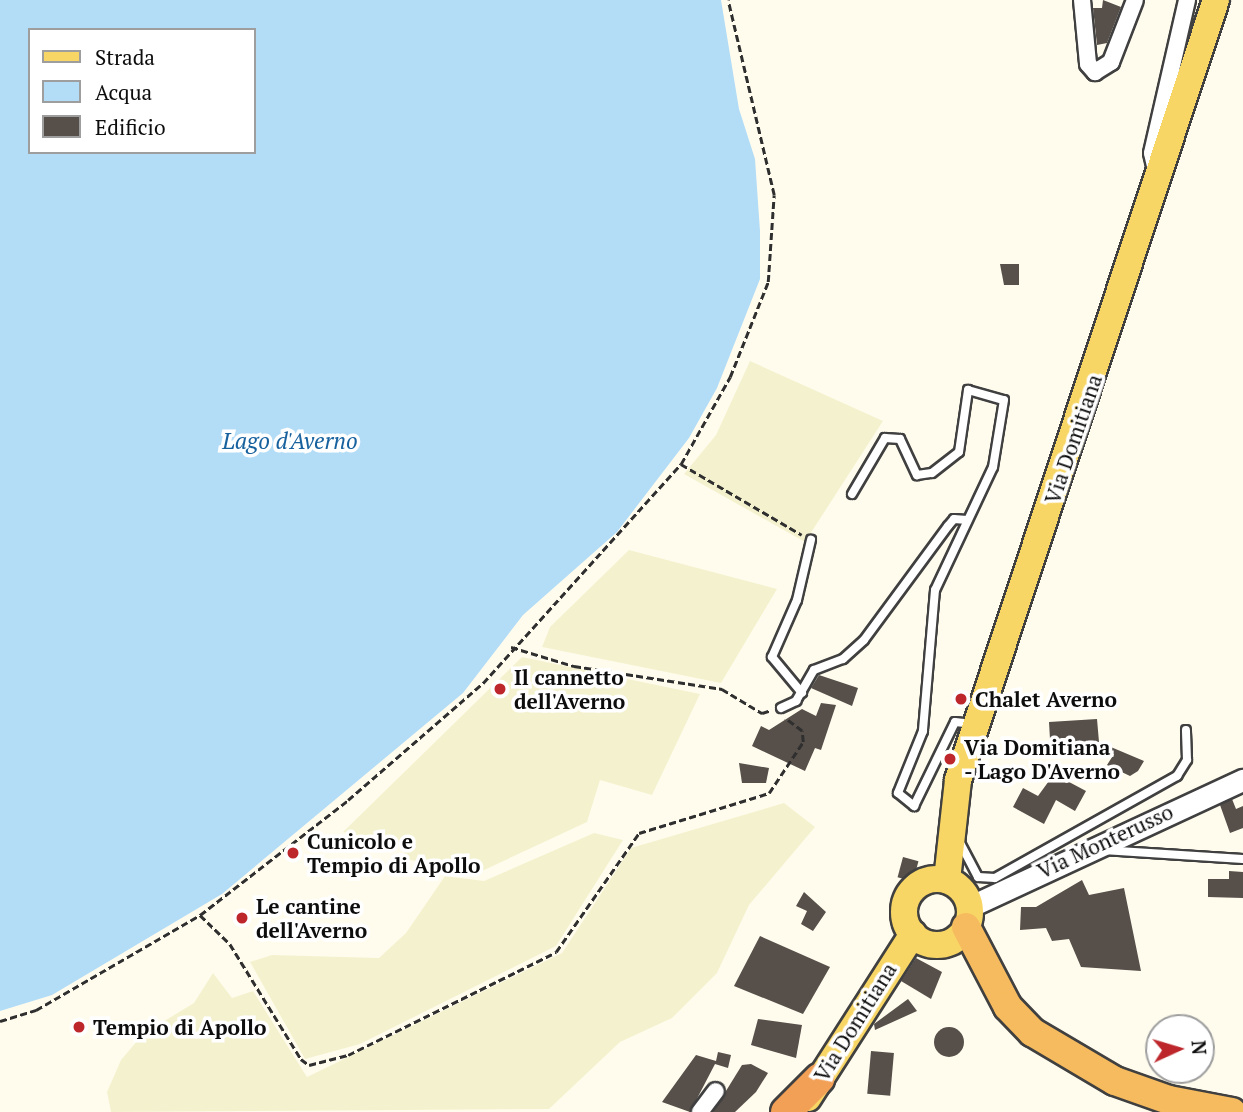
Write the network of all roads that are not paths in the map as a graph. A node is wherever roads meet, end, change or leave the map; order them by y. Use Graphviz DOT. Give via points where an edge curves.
graph roads {
  1 [pos="1082,0"];
  2 [pos="1135,0"];
  3 [pos="1187,0"];
  4 [pos="1216,0"];
  5 [pos="1158,186"];
  6 [pos="852,494"];
  7 [pos="967,520"];
  8 [pos="811,540"];
  9 [pos="803,693"];
  10 [pos="781,708"];
  11 [pos="976,725"];
  12 [pos="1186,730"];
  13 [pos="1243,780"];
  14 [pos="952,838"];
  15 [pos="1091,847"];
  16 [pos="1243,859"];
  17 [pos="947,880"];
  18 [pos="968,917"];
  19 [pos="913,934"];
  20 [pos="819,1079"];
  21 [pos="716,1091"];
  22 [pos="700,1112"];
  23 [pos="786,1112"];
  24 [pos="801,1112"];
  25 [pos="1232,1112"];
  1 -- 2 [label="street" via="1088,64 1095,72 1111,62"];
  3 -- 5 [label="street" via="1152,153"];
  4 -- 5 [label="main road, Via Domitiana"];
  5 -- 11 [label="main road, Via Domitiana"];
  6 -- 7 [label="lane" via="885,438 900,439 917,475 932,473 959,452 965,396 975,387 998,394 1007,408 993,467"];
  7 -- 9 [label="lane" via="954,519 864,640 843,659 814,670"];
  7 -- 11 [label="lane" via="935,590 923,731 898,793 914,806 956,722"];
  8 -- 9 [label="lane" via="797,600 772,657"];
  9 -- 10 [label="lane"];
  11 -- 14 [label="main road, Via Domitiana" via="958,780"];
  12 -- 14 [label="lane" via="1187,760 1177,776 995,878 978,877 968,850"];
  13 -- 15 [label="street, Via Monterusso"];
  14 -- 17 [label="main road, Via Domitiana"];
  15 -- 16 [label="lane" via="1129,856"];
  15 -- 18 [label="street, Via Monterusso"];
  17 -- 18 [label="main road" via="962,890"];
  17 -- 19 [label="main road" via="930,880 909,894 905,919"];
  18 -- 19 [label="main road" via="937,945"];
  18 -- 25 [label="highway" via="1008,1007 1032,1032 1115,1081 1169,1100"];
  19 -- 20 [label="main road, Via Domitiana"];
  20 -- 23 [label="highway"];
  20 -- 24 [label="main road, Via Domitiana"];
  21 -- 22 [label="street"];
}
